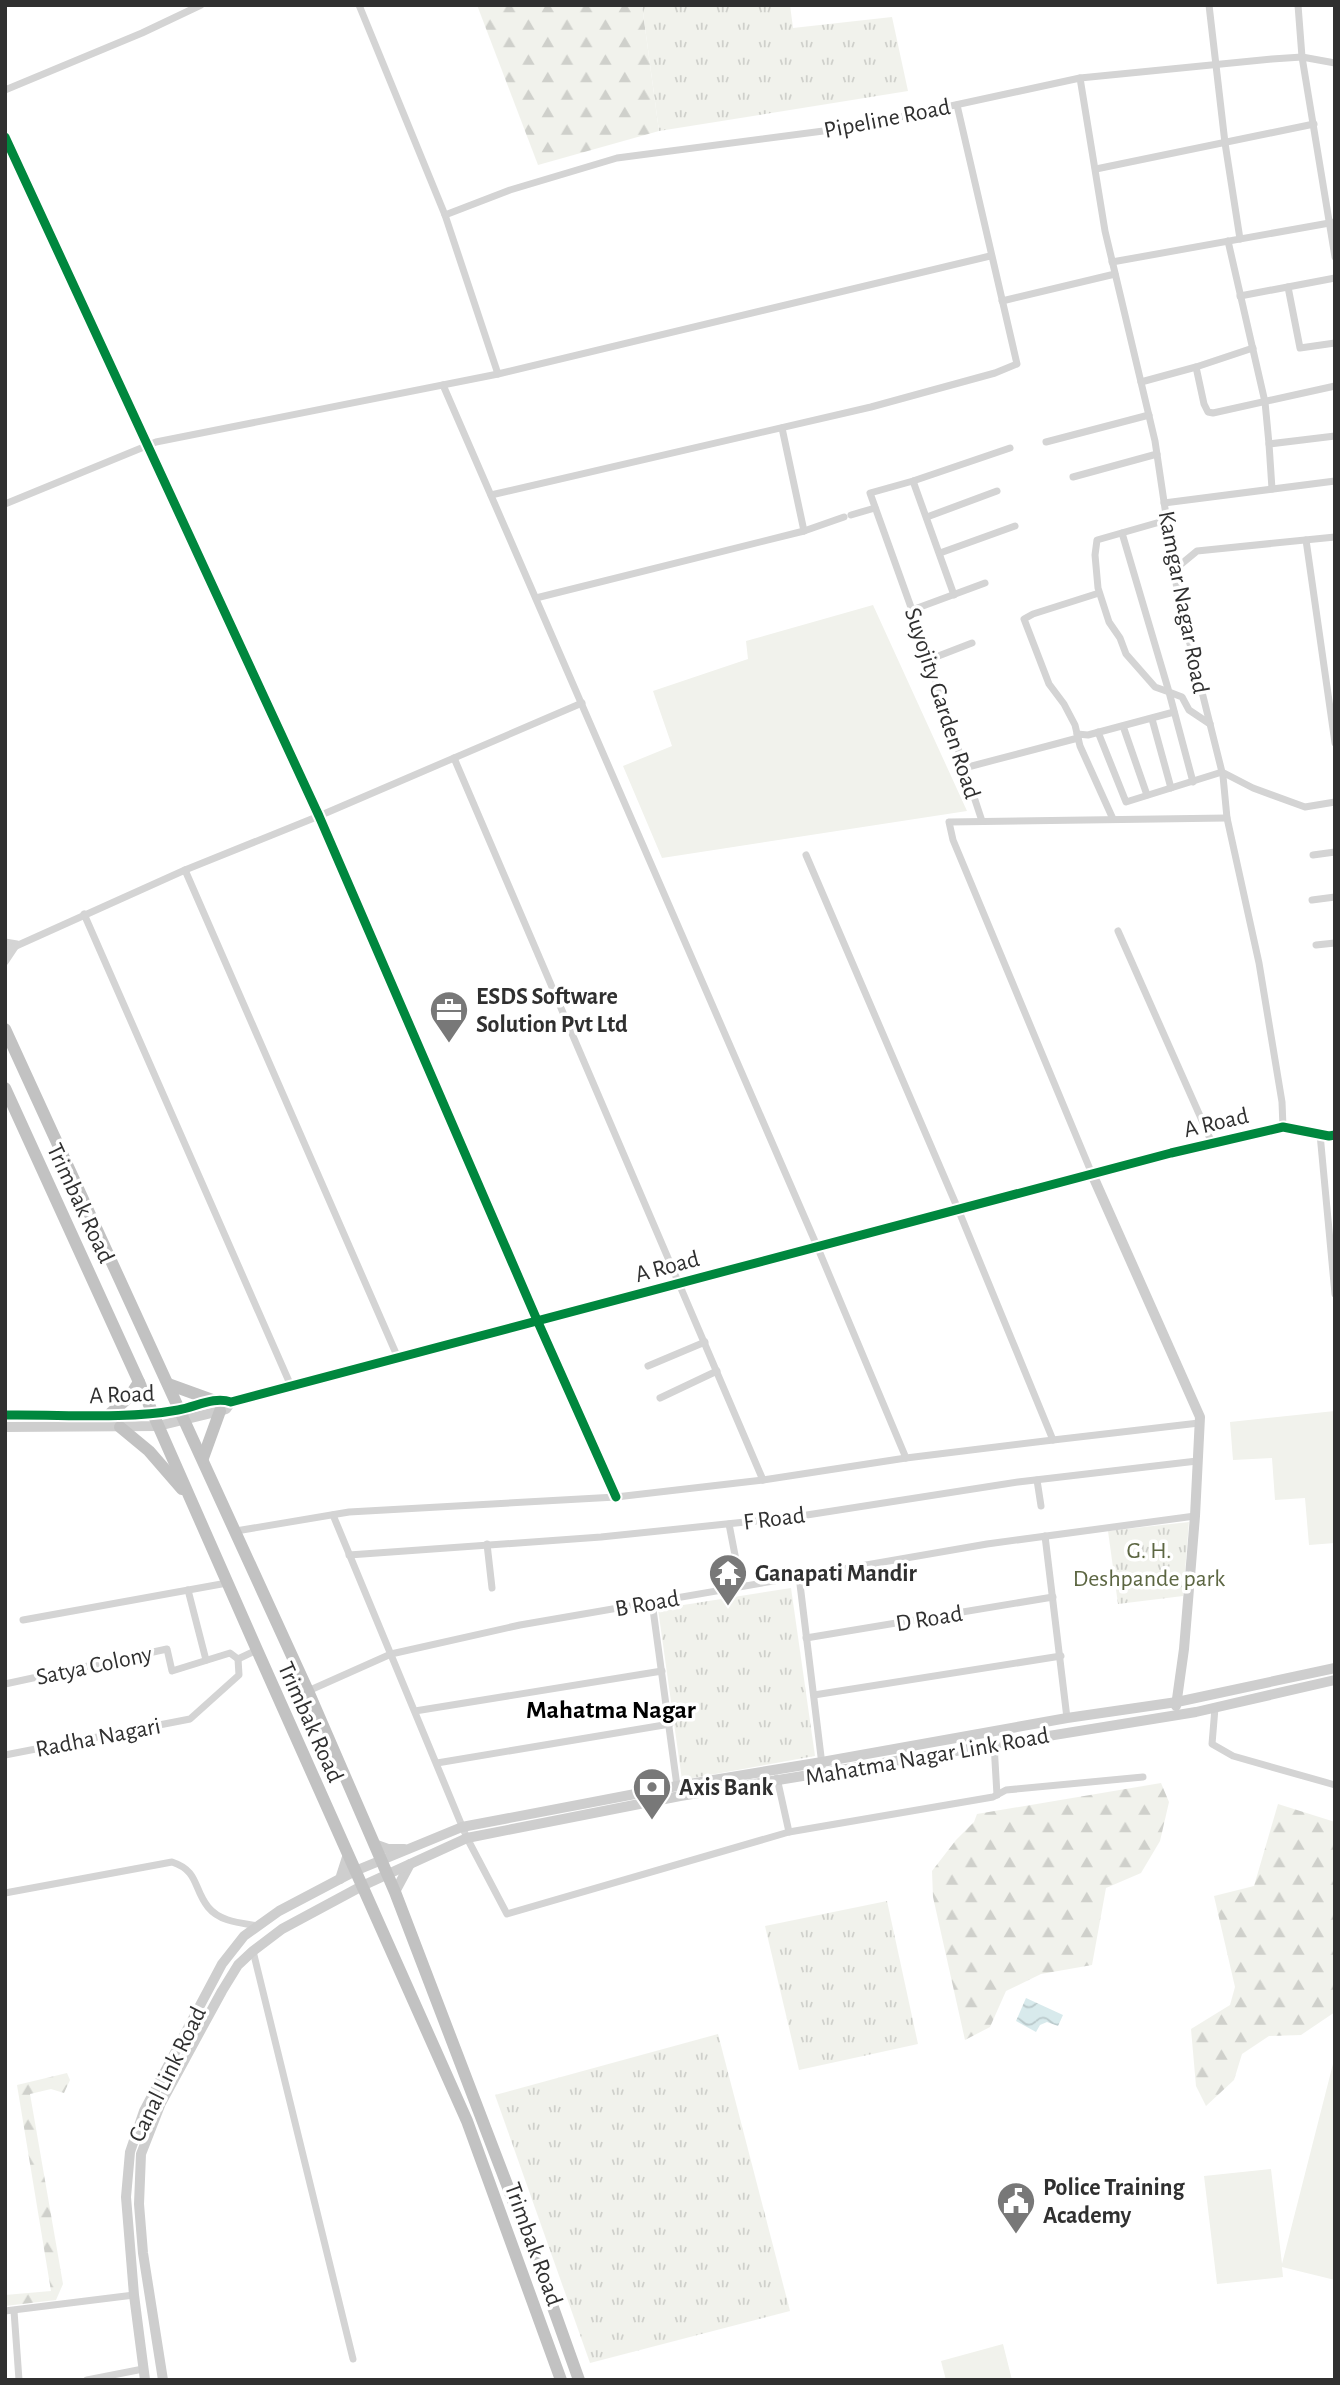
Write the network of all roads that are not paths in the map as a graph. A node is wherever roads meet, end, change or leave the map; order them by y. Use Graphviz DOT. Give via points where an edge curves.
graph roads {
  1 [pos="201,5"];
  2 [pos="359,5"];
  3 [pos="1209,5"];
  4 [pos="1298,5"];
  5 [pos="1302,57"];
  6 [pos="1335,63"];
  7 [pos="1216,64"];
  8 [pos="1080,78"];
  9 [pos="5,90"];
  10 [pos="957,105"];
  11 [pos="1314,124"];
  12 [pos="5,137"];
  13 [pos="1225,143"];
  14 [pos="1096,169"];
  15 [pos="445,215"];
  16 [pos="1332,222"];
  17 [pos="1240,239"];
  18 [pos="1228,241"];
  19 [pos="990,256"];
  20 [pos="1335,257"];
  21 [pos="1112,262"];
  22 [pos="1115,274"];
  23 [pos="1335,278"];
  24 [pos="1288,287"];
  25 [pos="1240,296"];
  26 [pos="1002,301"];
  27 [pos="1335,343"];
  28 [pos="1253,348"];
  29 [pos="1196,367"];
  30 [pos="498,374"];
  31 [pos="1141,382"];
  32 [pos="443,385"];
  33 [pos="1335,386"];
  34 [pos="1265,402"];
  35 [pos="1149,415"];
  36 [pos="782,428"];
  37 [pos="1335,436"];
  38 [pos="1045,442"];
  39 [pos="1269,444"];
  40 [pos="148,446"];
  41 [pos="1010,448"];
  42 [pos="1157,454"];
  43 [pos="1073,477"];
  44 [pos="913,481"];
  45 [pos="1335,481"];
  46 [pos="1272,489"];
  47 [pos="997,491"];
  48 [pos="491,495"];
  49 [pos="1164,503"];
  50 [pos="5,504"];
  51 [pos="875,508"];
  52 [pos="927,517"];
  53 [pos="1167,520"];
  54 [pos="1015,526"];
  55 [pos="804,531"];
  56 [pos="1122,533"];
  57 [pos="1335,537"];
  58 [pos="1306,540"];
  59 [pos="940,553"];
  60 [pos="1174,570"];
  61 [pos="985,583"];
  62 [pos="1099,593"];
  63 [pos="954,594"];
  64 [pos="536,598"];
  65 [pos="912,610"];
  66 [pos="972,643"];
  67 [pos="928,660"];
  68 [pos="1335,671"];
  69 [pos="1325,673"];
  70 [pos="1169,692"];
  71 [pos="582,703"];
  72 [pos="1174,712"];
  73 [pos="1152,719"];
  74 [pos="1210,724"];
  75 [pos="1123,726"];
  76 [pos="1098,732"];
  77 [pos="1078,737"];
  78 [pos="1335,743"];
  79 [pos="454,758"];
  80 [pos="964,768"];
  81 [pos="1222,772"];
  82 [pos="1193,782"];
  83 [pos="1171,788"];
  84 [pos="1147,795"];
  85 [pos="1335,802"];
  86 [pos="319,816"];
  87 [pos="1227,817"];
  88 [pos="1114,819"];
  89 [pos="982,821"];
  90 [pos="1335,852"];
  91 [pos="806,855"];
  92 [pos="1313,855"];
  93 [pos="186,870"];
  94 [pos="1335,897"];
  95 [pos="1312,900"];
  96 [pos="84,914"];
  97 [pos="1118,931"];
  98 [pos="5,942"];
  99 [pos="1335,943"];
  100 [pos="17,944"];
  101 [pos="1316,945"];
  102 [pos="5,951"];
  103 [pos="5,962"];
  104 [pos="5,1029"];
  105 [pos="5,1088"];
  106 [pos="1283,1127"];
  107 [pos="1320,1134"];
  108 [pos="1335,1135"];
  109 [pos="1212,1143"];
  110 [pos="1092,1174"];
  111 [pos="957,1209"];
  112 [pos="817,1246"];
  113 [pos="679,1282"];
  114 [pos="1335,1294"];
  115 [pos="537,1320"];
  116 [pos="705,1342"];
  117 [pos="398,1358"];
  118 [pos="648,1366"];
  119 [pos="717,1371"];
  120 [pos="139,1382"];
  121 [pos="168,1384"];
  122 [pos="291,1386"];
  123 [pos="660,1398"];
  124 [pos="217,1406"];
  125 [pos="153,1413"];
  126 [pos="110,1414"];
  127 [pos="5,1415"];
  128 [pos="183,1415"];
  129 [pos="1199,1423"];
  130 [pos="158,1426"];
  131 [pos="5,1427"];
  132 [pos="120,1427"];
  133 [pos="1053,1440"];
  134 [pos="203,1458"];
  135 [pos="906,1458"];
  136 [pos="1197,1461"];
  137 [pos="763,1480"];
  138 [pos="1037,1480"];
  139 [pos="616,1497"];
  140 [pos="191,1500"];
  141 [pos="1041,1506"];
  142 [pos="333,1515"];
  143 [pos="1195,1516"];
  144 [pos="729,1524"];
  145 [pos="236,1531"];
  146 [pos="1045,1536"];
  147 [pos="487,1544"];
  148 [pos="349,1555"];
  149 [pos="799,1576"];
  150 [pos="227,1583"];
  151 [pos="741,1586"];
  152 [pos="492,1588"];
  153 [pos="188,1590"];
  154 [pos="1053,1597"];
  155 [pos="652,1602"];
  156 [pos="23,1620"];
  157 [pos="806,1638"];
  158 [pos="257,1650"];
  159 [pos="391,1654"];
  160 [pos="1060,1656"];
  161 [pos="238,1659"];
  162 [pos="206,1660"];
  163 [pos="1335,1668"];
  164 [pos="662,1671"];
  165 [pos="1335,1681"];
  166 [pos="5,1684"];
  167 [pos="308,1690"];
  168 [pos="814,1695"];
  169 [pos="1177,1702"];
  170 [pos="1215,1708"];
  171 [pos="415,1712"];
  172 [pos="1175,1715"];
  173 [pos="1068,1718"];
  174 [pos="670,1724"];
  175 [pos="994,1744"];
  176 [pos="5,1755"];
  177 [pos="437,1763"];
  178 [pos="822,1768"];
  179 [pos="776,1770"];
  180 [pos="1143,1777"];
  181 [pos="778,1782"];
  182 [pos="1335,1785"];
  183 [pos="677,1786"];
  184 [pos="998,1794"];
  185 [pos="462,1827"];
  186 [pos="789,1832"];
  187 [pos="467,1838"];
  188 [pos="374,1844"];
  189 [pos="409,1850"];
  190 [pos="348,1854"];
  191 [pos="381,1861"];
  192 [pos="410,1864"];
  193 [pos="355,1871"];
  194 [pos="386,1874"];
  195 [pos="340,1880"];
  196 [pos="362,1886"];
  197 [pos="395,1892"];
  198 [pos="5,1893"];
  199 [pos="346,1895"];
  200 [pos="371,1903"];
  201 [pos="258,1926"];
  202 [pos="253,1951"];
  203 [pos="134,2295"];
  204 [pos="10,2311"];
  205 [pos="353,2360"];
  206 [pos="144,2375"];
  207 [pos="583,2379"];
  208 [pos="19,2380"];
  209 [pos="87,2380"];
  210 [pos="163,2380"];
  211 [pos="561,2380"];
  1 -- 9 [label="street"];
  2 -- 15 [label="street"];
  3 -- 7 [label="street"];
  4 -- 5 [label="street"];
  5 -- 6 [label="street, Pipeline Road"];
  5 -- 7 [label="street, Pipeline Road"];
  5 -- 11 [label="street"];
  7 -- 8 [label="street, Pipeline Road"];
  7 -- 13 [label="street"];
  8 -- 10 [label="street, Pipeline Road"];
  8 -- 14 [label="street, Kamgar Nagar Road"];
  10 -- 15 [label="street, Pipeline Road" via="854,127 617,158"];
  10 -- 19 [label="street"];
  11 -- 13 [label="street"];
  11 -- 16 [label="street"];
  12 -- 40 [label="street"];
  13 -- 14 [label="street"];
  13 -- 17 [label="street"];
  14 -- 21 [label="street, Kamgar Nagar Road"];
  15 -- 30 [label="street"];
  16 -- 17 [label="street"];
  16 -- 20 [label="street"];
  17 -- 18 [label="street"];
  18 -- 21 [label="street"];
  18 -- 25 [label="street"];
  19 -- 26 [label="street"];
  19 -- 30 [label="street"];
  21 -- 22 [label="street, Kamgar Nagar Road"];
  22 -- 26 [label="street"];
  22 -- 31 [label="street, Kamgar Nagar Road"];
  23 -- 24 [label="street"];
  24 -- 25 [label="street"];
  24 -- 27 [label="street" via="1300,348"];
  25 -- 28 [label="street"];
  26 -- 36 [label="street" via="1017,364"];
  28 -- 29 [label="street"];
  28 -- 34 [label="street"];
  29 -- 31 [label="street"];
  29 -- 34 [label="street" via="1208,412"];
  30 -- 32 [label="street"];
  31 -- 35 [label="street, Kamgar Nagar Road"];
  32 -- 40 [label="street"];
  32 -- 48 [label="street"];
  33 -- 34 [label="street"];
  34 -- 39 [label="street"];
  35 -- 38 [label="street"];
  35 -- 42 [label="street, Kamgar Nagar Road"];
  36 -- 48 [label="street"];
  36 -- 55 [label="street"];
  37 -- 39 [label="street"];
  39 -- 46 [label="street"];
  40 -- 50 [label="street"];
  40 -- 86 [label="street"];
  41 -- 44 [label="street"];
  42 -- 43 [label="street"];
  42 -- 49 [label="street, Kamgar Nagar Road"];
  44 -- 51 [label="street" via="870,493"];
  44 -- 52 [label="street"];
  45 -- 46 [label="street"];
  46 -- 49 [label="street"];
  47 -- 52 [label="street"];
  48 -- 64 [label="street"];
  49 -- 53 [label="street, Kamgar Nagar Road"];
  51 -- 55 [label="street"];
  51 -- 65 [label="street, Suyojity Garden Road"];
  52 -- 59 [label="street"];
  53 -- 56 [label="street"];
  53 -- 60 [label="street, Kamgar Nagar Road"];
  54 -- 59 [label="street"];
  55 -- 64 [label="street"];
  56 -- 62 [label="street" via="1097,540 1094,555"];
  56 -- 70 [label="street"];
  57 -- 58 [label="street"];
  58 -- 60 [label="street" via="1197,551"];
  58 -- 69 [label="street"];
  59 -- 63 [label="street"];
  60 -- 74 [label="street, Kamgar Nagar Road"];
  61 -- 63 [label="street"];
  62 -- 70 [label="street" via="1126,654 1155,687"];
  62 -- 77 [label="street" via="1024,619 1049,684 1064,704"];
  63 -- 65 [label="street"];
  64 -- 71 [label="street"];
  65 -- 67 [label="street, Suyojity Garden Road"];
  66 -- 67 [label="street"];
  67 -- 80 [label="street, Suyojity Garden Road"];
  68 -- 69 [label="street"];
  69 -- 78 [label="street"];
  70 -- 72 [label="street"];
  70 -- 74 [label="street" via="1182,697 1189,710"];
  71 -- 79 [label="street"];
  71 -- 112 [label="street"];
  72 -- 73 [label="street"];
  72 -- 82 [label="street"];
  73 -- 75 [label="street"];
  73 -- 83 [label="street"];
  74 -- 81 [label="street, Kamgar Nagar Road"];
  75 -- 76 [label="street"];
  75 -- 84 [label="street"];
  76 -- 77 [label="street"];
  76 -- 84 [label="street" via="1126,802"];
  77 -- 80 [label="street"];
  77 -- 88 [label="street"];
  79 -- 86 [label="street"];
  79 -- 113 [label="street"];
  80 -- 89 [label="street, Suyojity Garden Road"];
  81 -- 82 [label="street"];
  81 -- 85 [label="street" via="1305,807"];
  81 -- 87 [label="street, Kamgar Nagar Road"];
  82 -- 83 [label="street"];
  83 -- 84 [label="street"];
  86 -- 93 [label="street"];
  86 -- 115 [label="street"];
  87 -- 88 [label="street"];
  87 -- 106 [label="street, Kamgar Nagar Road" via="1259,963"];
  88 -- 89 [label="street"];
  89 -- 110 [label="street, Suyojity Garden Road" via="949,822 953,840"];
  90 -- 92 [label="street"];
  91 -- 111 [label="street"];
  93 -- 96 [label="street"];
  93 -- 117 [label="street"];
  94 -- 95 [label="street"];
  96 -- 100 [label="street"];
  96 -- 122 [label="street"];
  97 -- 109 [label="street"];
  98 -- 100 [label="street"];
  99 -- 101 [label="street"];
  100 -- 102 [label="street"];
  100 -- 103 [label="street"];
  104 -- 121 [label="highway, Trimbak Road"];
  105 -- 120 [label="highway, Trimbak Road"];
  106 -- 107 [label="main road, A Road"];
  106 -- 109 [label="main road, A Road"];
  107 -- 108 [label="main road, A Road"];
  107 -- 114 [label="street"];
  109 -- 110 [label="main road, A Road"];
  110 -- 111 [label="main road, A Road"];
  110 -- 129 [label="main road"];
  111 -- 112 [label="main road, A Road"];
  111 -- 133 [label="street"];
  112 -- 113 [label="main road, A Road"];
  112 -- 135 [label="street"];
  113 -- 115 [label="main road, A Road"];
  113 -- 116 [label="street"];
  115 -- 117 [label="main road, A Road"];
  115 -- 139 [label="street"];
  116 -- 118 [label="street"];
  116 -- 119 [label="street"];
  117 -- 122 [label="main road, A Road"];
  119 -- 123 [label="street"];
  119 -- 137 [label="street"];
  120 -- 125 [label="highway, Trimbak Road"];
  120 -- 126 [label="highway"];
  121 -- 124 [label="highway"];
  121 -- 128 [label="highway, Trimbak Road"];
  122 -- 124 [label="main road, A Road" via="231,1402 226,1409"];
  124 -- 128 [label="main road"];
  124 -- 134 [label="highway"];
  125 -- 126 [label="main road, A Road"];
  125 -- 128 [label="main road, A Road"];
  125 -- 130 [label="highway, Trimbak Road"];
  126 -- 127 [label="main road, A Road"];
  128 -- 130 [label="main road"];
  128 -- 134 [label="highway, Trimbak Road"];
  129 -- 133 [label="street"];
  129 -- 136 [label="main road"];
  130 -- 132 [label="main road"];
  130 -- 140 [label="highway, Trimbak Road"];
  131 -- 132 [label="main road"];
  132 -- 140 [label="highway" via="149,1451"];
  133 -- 135 [label="street"];
  134 -- 145 [label="highway, Trimbak Road"];
  135 -- 137 [label="street"];
  136 -- 138 [label="street, F Road"];
  136 -- 143 [label="main road"];
  137 -- 139 [label="street"];
  138 -- 141 [label="street"];
  138 -- 144 [label="street, F Road"];
  139 -- 142 [label="street"];
  140 -- 150 [label="highway, Trimbak Road"];
  142 -- 145 [label="street"];
  142 -- 148 [label="street"];
  143 -- 146 [label="street, B Road"];
  143 -- 169 [label="main road"];
  144 -- 147 [label="street, F Road"];
  144 -- 151 [label="street"];
  145 -- 167 [label="highway, Trimbak Road"];
  146 -- 149 [label="street, B Road"];
  146 -- 154 [label="street"];
  147 -- 148 [label="street, F Road"];
  147 -- 152 [label="street"];
  148 -- 159 [label="street"];
  149 -- 151 [label="street, B Road"];
  149 -- 157 [label="street"];
  150 -- 153 [label="street"];
  150 -- 158 [label="highway, Trimbak Road"];
  151 -- 155 [label="street, B Road"];
  153 -- 156 [label="street"];
  153 -- 162 [label="street"];
  154 -- 157 [label="street, D Road"];
  154 -- 160 [label="street"];
  155 -- 159 [label="street, B Road"];
  155 -- 164 [label="street"];
  157 -- 168 [label="street"];
  158 -- 161 [label="street"];
  158 -- 190 [label="highway, Trimbak Road"];
  159 -- 167 [label="street, B Road"];
  159 -- 171 [label="street"];
  160 -- 168 [label="street"];
  160 -- 173 [label="street"];
  161 -- 162 [label="street" via="230,1653"];
  161 -- 176 [label="street, Radha Nagari" via="239,1675 190,1719"];
  162 -- 166 [label="street, Satya Colony" via="172,1671 167,1649"];
  163 -- 169 [label="main road, Mahatma Nagar Link Road"];
  164 -- 171 [label="street"];
  164 -- 174 [label="street"];
  165 -- 170 [label="main road, Mahatma Nagar Link Road"];
  167 -- 188 [label="highway, Trimbak Road"];
  168 -- 178 [label="street"];
  169 -- 172 [label="main road"];
  169 -- 173 [label="main road, Mahatma Nagar Link Road"];
  170 -- 172 [label="main road, Mahatma Nagar Link Road"];
  170 -- 182 [label="street" via="1212,1744 1233,1756"];
  171 -- 177 [label="street"];
  172 -- 175 [label="main road, Mahatma Nagar Link Road"];
  173 -- 178 [label="main road, Mahatma Nagar Link Road"];
  174 -- 177 [label="street"];
  174 -- 183 [label="street"];
  175 -- 178 [label="main road, Mahatma Nagar Link Road"];
  175 -- 184 [label="street"];
  177 -- 185 [label="street"];
  178 -- 179 [label="main road, Mahatma Nagar Link Road"];
  178 -- 181 [label="main road, Mahatma Nagar Link Road"];
  179 -- 181 [label="street"];
  179 -- 183 [label="main road, Mahatma Nagar Link Road"];
  180 -- 184 [label="street"];
  181 -- 186 [label="street"];
  181 -- 187 [label="main road, Mahatma Nagar Link Road" via="680,1796"];
  183 -- 185 [label="main road, Mahatma Nagar Link Road"];
  184 -- 186 [label="street"];
  185 -- 187 [label="street"];
  185 -- 189 [label="main road, Mahatma Nagar Link Road"];
  186 -- 187 [label="street" via="507,1914"];
  187 -- 192 [label="main road, Mahatma Nagar Link Road"];
  188 -- 189 [label="main road"];
  188 -- 191 [label="highway, Trimbak Road"];
  189 -- 191 [label="main road, Mahatma Nagar Link Road"];
  190 -- 193 [label="highway, Trimbak Road"];
  190 -- 195 [label="main road"];
  191 -- 193 [label="main road, Canal Link Road"];
  191 -- 194 [label="highway, Trimbak Road"];
  192 -- 194 [label="main road, Mahatma Nagar Link Road"];
  192 -- 197 [label="main road"];
  193 -- 195 [label="main road, Canal Link Road"];
  193 -- 196 [label="highway, Trimbak Road"];
  194 -- 196 [label="main road, Mahatma Nagar Link Road"];
  194 -- 197 [label="highway, Trimbak Road"];
  195 -- 201 [label="main road, Canal Link Road"];
  196 -- 199 [label="main road, Canal Link Road"];
  196 -- 200 [label="highway, Trimbak Road"];
  197 -- 207 [label="highway, Trimbak Road"];
  198 -- 201 [label="street" via="172,1862 193,1875 208,1908 228,1921"];
  199 -- 200 [label="main road" via="361,1895"];
  199 -- 202 [label="main road, Canal Link Road" via="282,1929"];
  200 -- 211 [label="highway, Trimbak Road" via="467,2121"];
  201 -- 203 [label="main road, Canal Link Road" via="222,1964 144,2110 130,2152 126,2197"];
  202 -- 205 [label="street"];
  202 -- 210 [label="main road, Canal Link Road" via="222,1990 161,2104 141,2154 143,2253"];
  203 -- 204 [label="street"];
  203 -- 206 [label="main road, Canal Link Road"];
  204 -- 208 [label="street"];
  206 -- 209 [label="street"];
}
